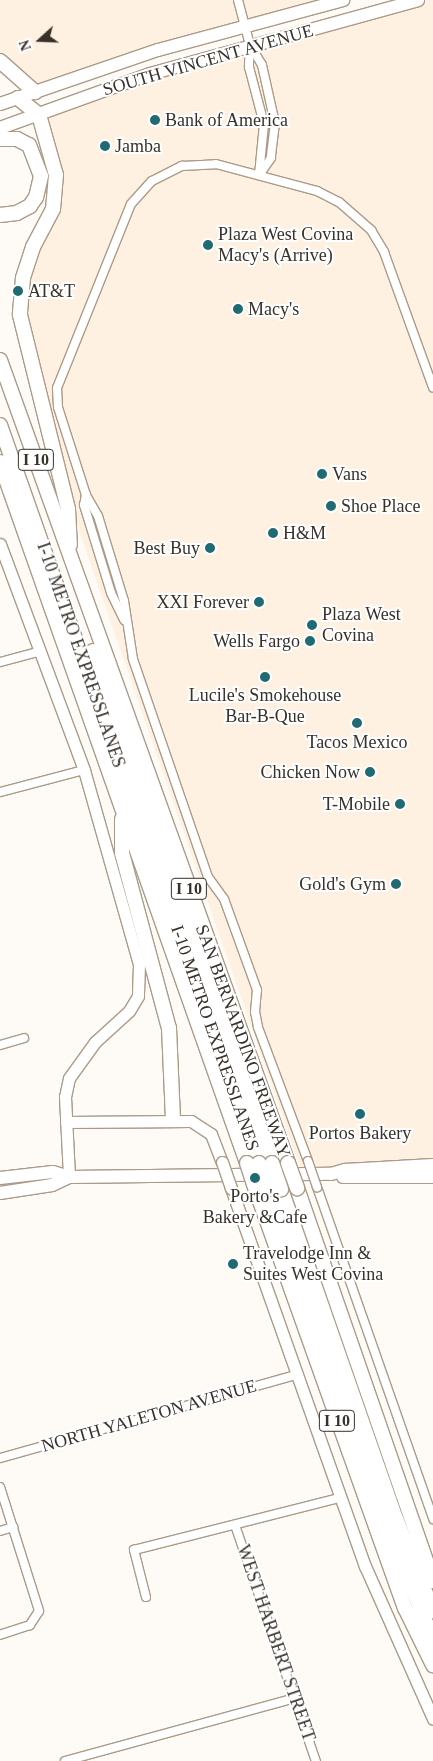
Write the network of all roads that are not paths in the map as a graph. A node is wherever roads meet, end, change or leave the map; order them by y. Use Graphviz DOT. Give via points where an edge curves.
graph roads {
  1 [pos="238,0"];
  2 [pos="343,0"];
  3 [pos="418,0"];
  4 [pos="245,28"];
  5 [pos="250,45"];
  6 [pos="0,61"];
  7 [pos="35,92"];
  8 [pos="18,98"];
  9 [pos="0,104"];
  10 [pos="39,115"];
  11 [pos="0,128"];
  12 [pos="0,139"];
  13 [pos="259,175"];
  14 [pos="0,215"];
  15 [pos="0,360"];
  16 [pos="0,387"];
  17 [pos="433,387"];
  18 [pos="0,425"];
  19 [pos="0,462"];
  20 [pos="0,479"];
  21 [pos="21,521"];
  22 [pos="0,544"];
  23 [pos="71,560"];
  24 [pos="41,651"];
  25 [pos="0,662"];
  26 [pos="84,770"];
  27 [pos="0,792"];
  28 [pos="121,806"];
  29 [pos="24,1038"];
  30 [pos="0,1045"];
  31 [pos="173,1120"];
  32 [pos="66,1122"];
  33 [pos="433,1165"];
  34 [pos="263,1166"];
  35 [pos="331,1174"];
  36 [pos="69,1177"];
  37 [pos="433,1177"];
  38 [pos="0,1178"];
  39 [pos="268,1189"];
  40 [pos="0,1193"];
  41 [pos="298,1374"];
  42 [pos="0,1458"];
  43 [pos="0,1487"];
  44 [pos="340,1498"];
  45 [pos="433,1519"];
  46 [pos="235,1525"];
  47 [pos="13,1527"];
  48 [pos="0,1531"];
  49 [pos="433,1581"];
  50 [pos="146,1597"];
  51 [pos="433,1611"];
  52 [pos="0,1636"];
  53 [pos="433,1665"];
  54 [pos="295,1698"];
  55 [pos="433,1719"];
  56 [pos="65,1761"];
  57 [pos="316,1761"];
  1 -- 4 [label="street"];
  2 -- 4 [label="main road, SOUTH VINCENT AVENUE"];
  3 -- 5 [label="main road, SOUTH VINCENT AVENUE"];
  4 -- 5 [label="street"];
  4 -- 7 [label="main road, SOUTH VINCENT AVENUE" via="158,50"];
  5 -- 10 [label="main road, SOUTH VINCENT AVENUE" via="113,86"];
  5 -- 13 [label="street" via="250,67 264,124"];
  5 -- 13 [label="street" via="262,65 275,123 271,158"];
  6 -- 7 [label="highway"];
  7 -- 8 [label="main road, SOUTH VINCENT AVENUE"];
  8 -- 9 [label="main road, SOUTH VINCENT AVENUE"];
  8 -- 10 [label="highway"];
  10 -- 11 [label="main road, SOUTH VINCENT AVENUE"];
  10 -- 23 [label="highway" via="53,162 56,198 50,218 27,264 20,290 20,315 68,509"];
  12 -- 14 [label="highway" via="17,139 30,145 41,176 36,197 30,206 17,213"];
  13 -- 17 [label="street" via="329,196 371,230 384,252"];
  13 -- 45 [label="street, bridge" via="216,164 182,166 152,181 130,204 58,384 58,407 86,495 84,505 111,593 125,624 133,659 208,877 224,899 257,990 255,1012 258,1027"];
  15 -- 23 [label="highway, SAN BERNARDINO FREEWAY / I 10"];
  16 -- 34 [label="highway, I-10 METRO EXPRESSLANES"];
  18 -- 34 [label="highway, I-10 METRO EXPRESSLANES"];
  19 -- 21 [label="highway, SAN BERNARDINO FREEWAY / I 10"];
  20 -- 21 [label="highway"];
  21 -- 28 [label="highway, SAN BERNARDINO FREEWAY / I 10"];
  22 -- 24 [label="street"];
  23 -- 49 [label="highway, SAN BERNARDINO FREEWAY / I 10, bridge" via="297,1188"];
  24 -- 25 [label="street"];
  24 -- 26 [label="street"];
  26 -- 27 [label="street"];
  26 -- 32 [label="street" via="138,965 140,983 138,996 129,1011 95,1042 69,1078"];
  28 -- 31 [label="highway" via="122,853 168,1028"];
  28 -- 34 [label="highway, SAN BERNARDINO FREEWAY / I 10"];
  29 -- 30 [label="street"];
  31 -- 32 [label="street"];
  31 -- 41 [label="street, bridge" via="191,1121 206,1128 222,1162"];
  32 -- 36 [label="street"];
  33 -- 35 [label="main road" via="345,1170"];
  34 -- 35 [label="main road"];
  34 -- 36 [label="main road"];
  34 -- 39 [label="highway, SAN BERNARDINO FREEWAY / I 10, bridge"];
  34 -- 39 [label="highway, I-10 METRO EXPRESSLANES, bridge"];
  35 -- 37 [label="main road" via="346,1178"];
  36 -- 38 [label="main road" via="53,1172"];
  36 -- 40 [label="main road" via="52,1185"];
  39 -- 51 [label="highway, I-10 METRO EXPRESSLANES"];
  39 -- 53 [label="highway, SAN BERNARDINO FREEWAY / I 10" via="359,1483 405,1608"];
  41 -- 42 [label="street, NORTH YALETON AVENUE"];
  41 -- 44 [label="street"];
  43 -- 47 [label="street"];
  44 -- 46 [label="street"];
  44 -- 55 [label="street" via="388,1624"];
  46 -- 50 [label="street" via="134,1550"];
  46 -- 54 [label="street, WEST HARBERT STREET"];
  47 -- 48 [label="street"];
  47 -- 52 [label="street" via="36,1600 37,1619 26,1627"];
  54 -- 56 [label="street"];
  54 -- 57 [label="street, WEST HARBERT STREET"];
}
